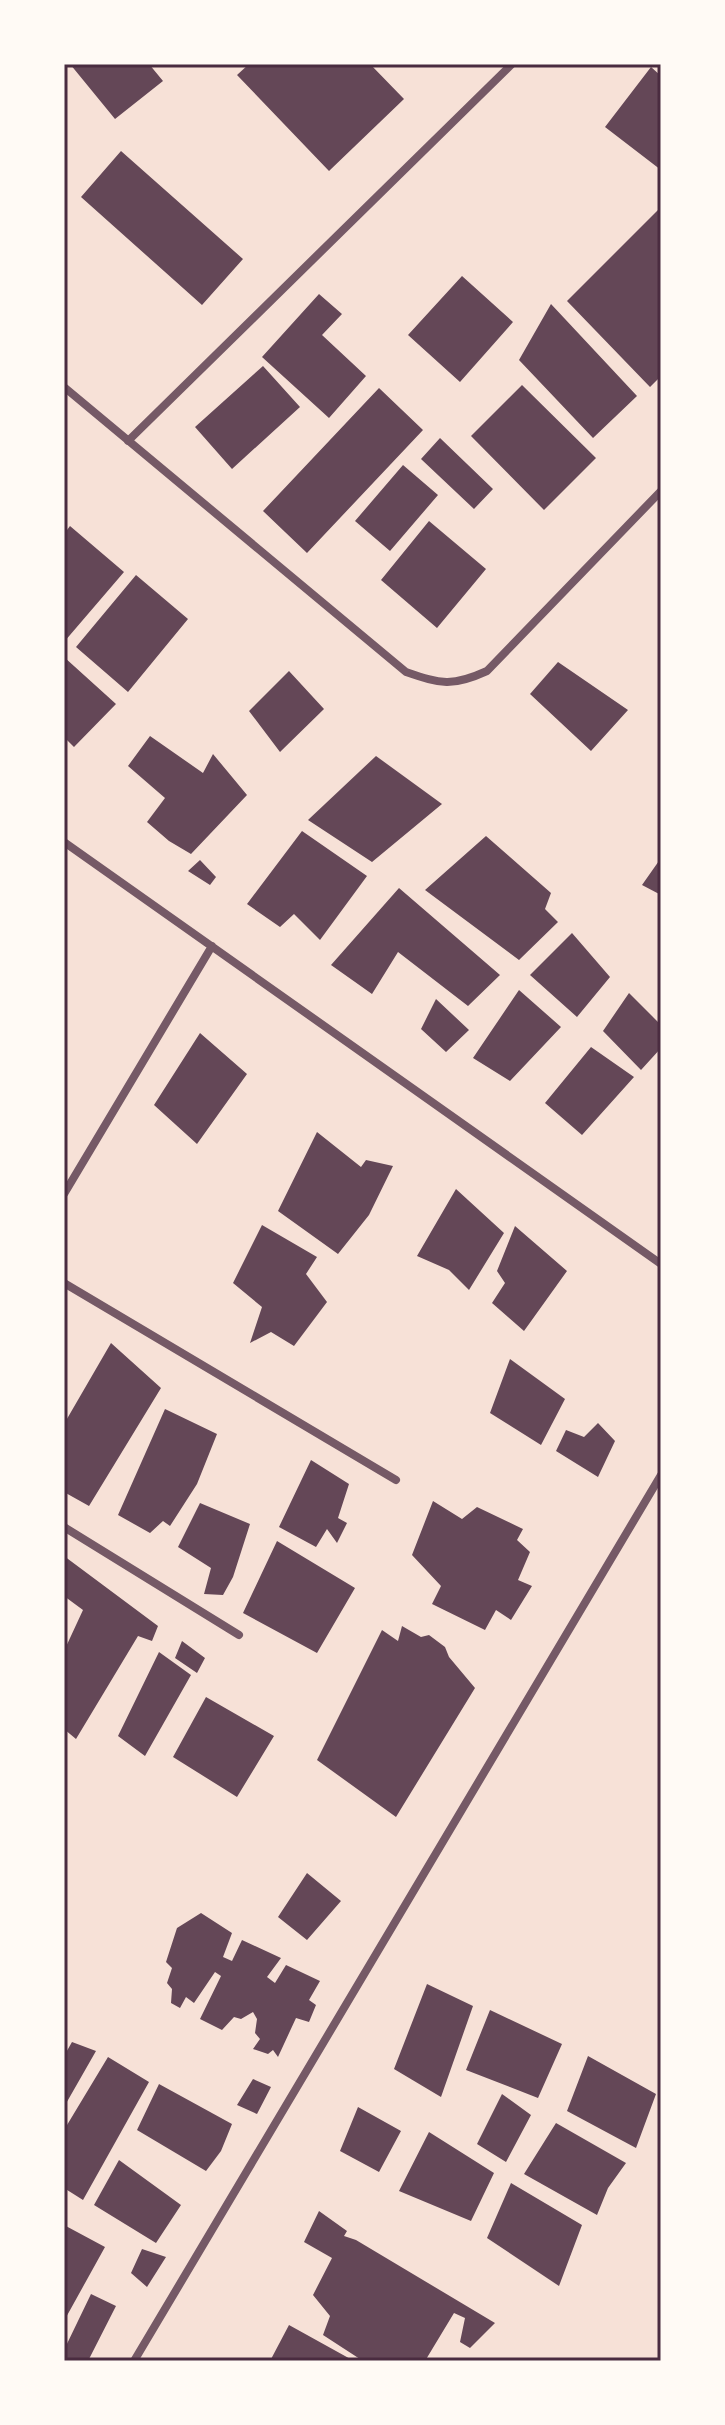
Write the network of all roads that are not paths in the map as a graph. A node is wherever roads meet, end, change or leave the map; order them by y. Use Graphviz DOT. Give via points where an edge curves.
graph roads {
  1 [pos="512,64"];
  2 [pos="64,387"];
  3 [pos="128,441"];
  4 [pos="661,491"];
  5 [pos="64,842"];
  6 [pos="212,946"];
  7 [pos="64,1194"];
  8 [pos="661,1264"];
  9 [pos="64,1283"];
  10 [pos="661,1475"];
  11 [pos="396,1480"];
  12 [pos="64,1527"];
  13 [pos="239,1635"];
  14 [pos="134,2361"];
  1 -- 3 [label="street"];
  2 -- 3 [label="street"];
  3 -- 4 [label="street" via="406,672 433,682 463,682 487,671"];
  5 -- 6 [label="street"];
  6 -- 7 [label="street"];
  6 -- 8 [label="street"];
  9 -- 11 [label="street"];
  10 -- 14 [label="street"];
  12 -- 13 [label="street"];
}
